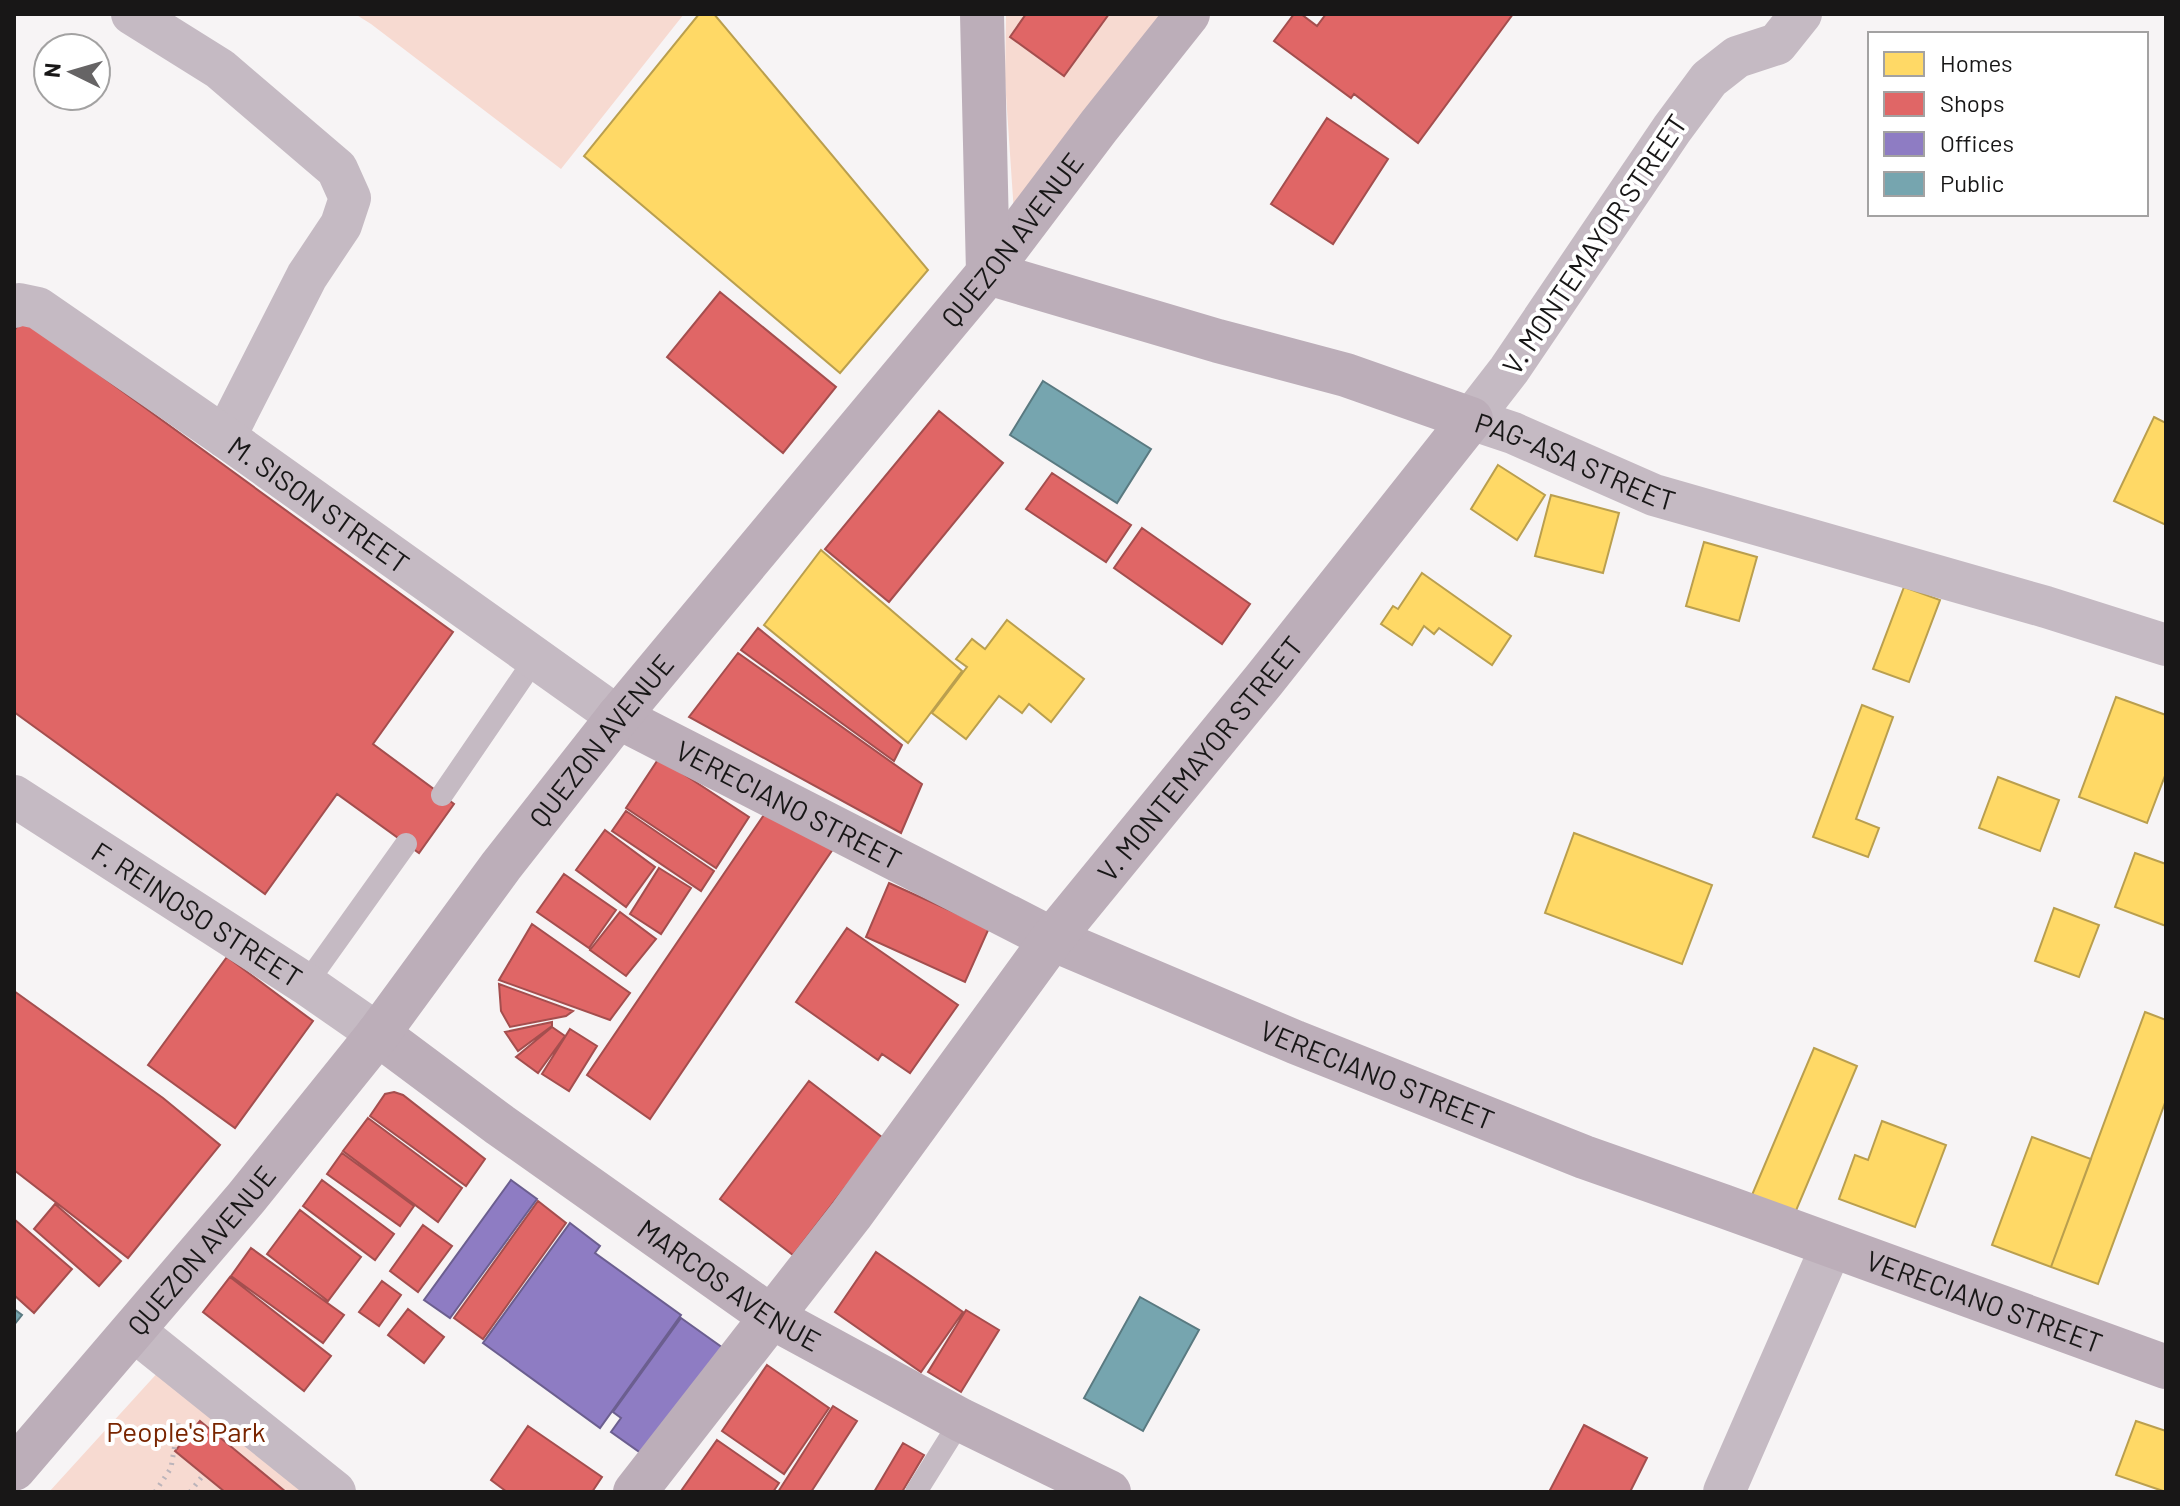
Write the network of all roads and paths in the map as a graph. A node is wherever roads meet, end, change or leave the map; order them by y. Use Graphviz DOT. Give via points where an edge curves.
graph roads {
  1 [pos="132,14"];
  2 [pos="982,14"];
  3 [pos="1188,14"];
  4 [pos="1789,29"];
  5 [pos="988,273"];
  6 [pos="14,307"];
  7 [pos="1471,419"];
  8 [pos="225,437"];
  9 [pos="2166,645"];
  10 [pos="535,659"];
  11 [pos="618,717"];
  12 [pos="442,795"];
  13 [pos="14,796"];
  14 [pos="406,844"];
  15 [pos="1052,939"];
  16 [pos="306,984"];
  17 [pos="378,1034"];
  18 [pos="1832,1245"];
  19 [pos="773,1318"];
  20 [pos="133,1330"];
  21 [pos="2166,1367"];
  22 [pos="181,1406"];
  23 [pos="961,1420"];
  24 [pos="14,1469"];
  25 [pos="204,1474"];
  26 [pos="155,1492"];
  27 [pos="190,1492"];
  28 [pos="335,1492"];
  29 [pos="635,1492"];
  30 [pos="916,1492"];
  31 [pos="1109,1492"];
  32 [pos="1724,1492"];
  1 -- 8 [label="street" via="220,69 337,169 350,198 341,225 307,276"];
  2 -- 5 [label="street"];
  3 -- 5 [label="street, QUEZON AVENUE"];
  4 -- 7 [label="street, V. MONTEMAYOR STREET" via="1709,79"];
  5 -- 7 [label="street, PAG-ASA STREET" via="1346,375"];
  5 -- 11 [label="street, QUEZON AVENUE"];
  6 -- 8 [label="street, M. SISON STREET" via="38,308"];
  7 -- 9 [label="street, PAG-ASA STREET" via="1654,495"];
  7 -- 15 [label="street, V. MONTEMAYOR STREET"];
  8 -- 10 [label="street, M. SISON STREET"];
  10 -- 11 [label="street, M. SISON STREET"];
  10 -- 12 [label="lane"];
  11 -- 15 [label="street, VERECIANO STREET"];
  11 -- 17 [label="street, QUEZON AVENUE"];
  13 -- 16 [label="street, F. REINOSO STREET"];
  14 -- 16 [label="lane"];
  15 -- 18 [label="street, VERECIANO STREET" via="1570,1152"];
  15 -- 19 [label="street, V. MONTEMAYOR STREET"];
  16 -- 17 [label="street, F. REINOSO STREET"];
  17 -- 19 [label="street, MARCOS AVENUE"];
  17 -- 20 [label="street, QUEZON AVENUE"];
  18 -- 21 [label="street, VERECIANO STREET"];
  18 -- 32 [label="street"];
  19 -- 23 [label="street, MARCOS AVENUE"];
  19 -- 29 [label="street, V. MONTEMAYOR STREET"];
  20 -- 24 [label="street, QUEZON AVENUE"];
  20 -- 28 [label="street"];
  22 -- 26 [label="path" via="171,1468"];
  23 -- 30 [label="lane"];
  23 -- 31 [label="street, MARCOS AVENUE"];
  25 -- 27 [label="path"];
}
